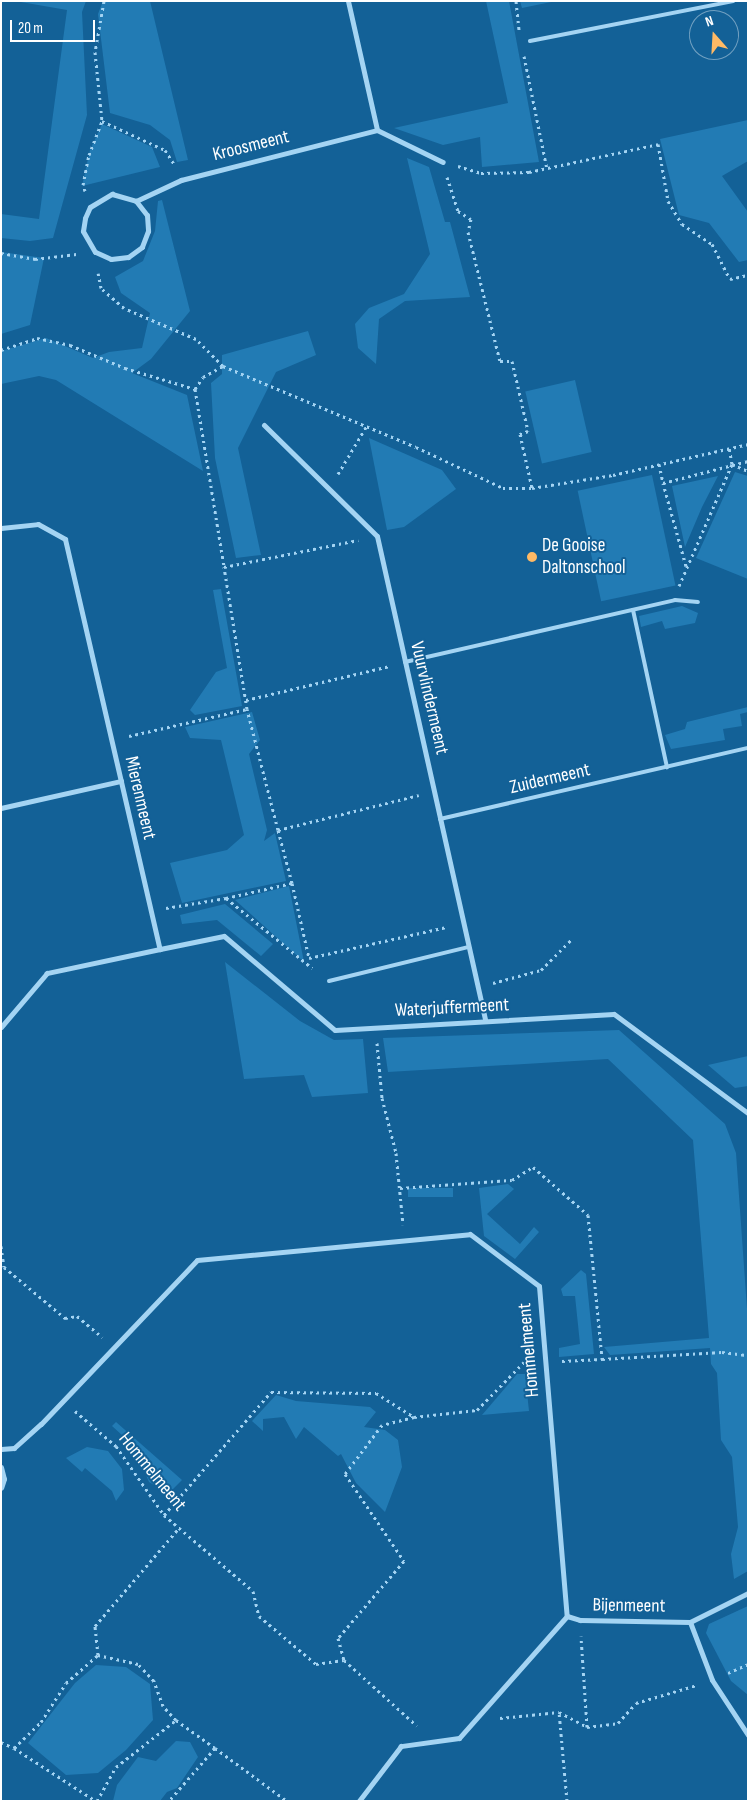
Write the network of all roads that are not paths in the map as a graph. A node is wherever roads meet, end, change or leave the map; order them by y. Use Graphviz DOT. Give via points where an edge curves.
graph roads {
  1 [pos="348,1"];
  2 [pos="733,1"];
  3 [pos="530,41"];
  4 [pos="377,130"];
  5 [pos="443,162"];
  6 [pos="136,201"];
  7 [pos="264,425"];
  8 [pos="1,528"];
  9 [pos="698,602"];
  10 [pos="633,610"];
  11 [pos="405,662"];
  12 [pos="748,748"];
  13 [pos="667,767"];
  14 [pos="121,781"];
  15 [pos="1,808"];
  16 [pos="440,819"];
  17 [pos="469,948"];
  18 [pos="160,949"];
  19 [pos="329,981"];
  20 [pos="485,1021"];
  21 [pos="1,1027"];
  22 [pos="748,1113"];
  23 [pos="1,1449"];
  24 [pos="1,1467"];
  25 [pos="1,1488"];
  26 [pos="748,1592"];
  27 [pos="568,1616"];
  28 [pos="690,1622"];
  29 [pos="748,1735"];
  30 [pos="359,1801"];
  1 -- 4 [label="street"];
  2 -- 3 [label="lane"];
  4 -- 5 [label="street"];
  4 -- 6 [label="street, Kroosmeent" via="180,180"];
  6 -- 6 [label="street" via="146,214 148,232 142,247 128,257 111,259 95,252 83,231 90,207 112,194"];
  7 -- 11 [label="street, Vuurvlindermeent" via="377,536"];
  8 -- 14 [label="street, Mierenmeent" via="38,524 65,540"];
  9 -- 10 [label="lane" via="675,600"];
  10 -- 11 [label="lane"];
  10 -- 13 [label="lane"];
  11 -- 16 [label="street, Vuurvlindermeent"];
  12 -- 13 [label="lane, Zuidermeent"];
  13 -- 16 [label="lane, Zuidermeent"];
  14 -- 15 [label="street"];
  14 -- 18 [label="street, Mierenmeent"];
  16 -- 17 [label="street, Vuurvlindermeent"];
  17 -- 19 [label="lane"];
  17 -- 20 [label="street, Vuurvlindermeent"];
  18 -- 20 [label="street, Waterjuffermeent" via="224,936 335,1030"];
  18 -- 21 [label="street" via="47,973"];
  20 -- 22 [label="street, Waterjuffermeent" via="614,1014"];
  23 -- 27 [label="street, Hommelmeent" via="14,1448 63,1401 196,1260 470,1234 540,1286"];
  24 -- 25 [label="street" via="4,1479"];
  26 -- 28 [label="street, Bijenmeent"];
  27 -- 28 [label="street, Bijenmeent" via="580,1620"];
  27 -- 30 [label="street" via="459,1738 437,1744 401,1746"];
  28 -- 29 [label="street, Bijenmeent" via="712,1680"];
}
